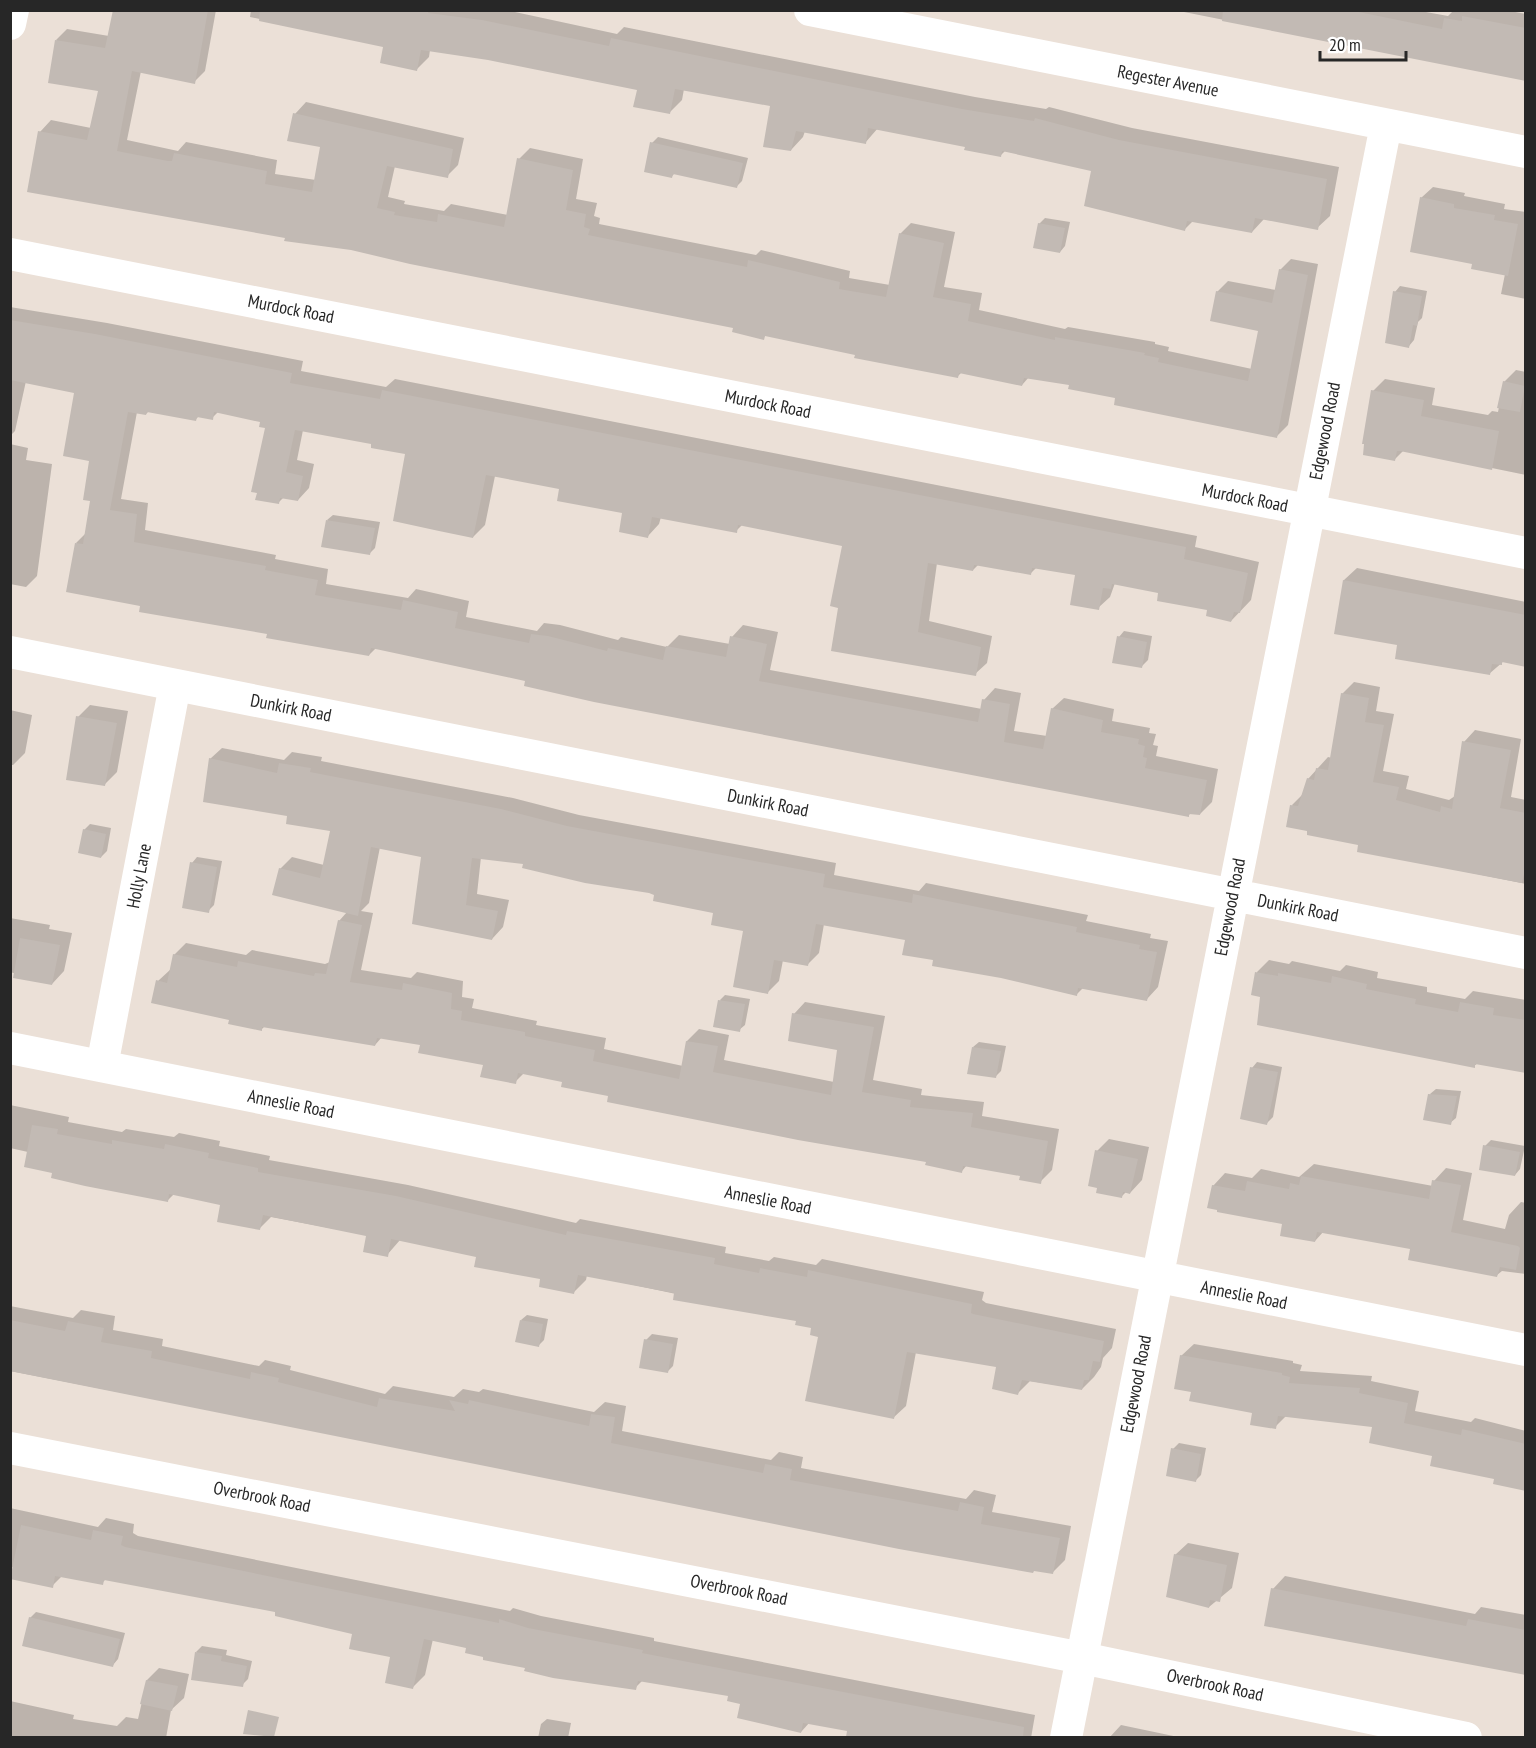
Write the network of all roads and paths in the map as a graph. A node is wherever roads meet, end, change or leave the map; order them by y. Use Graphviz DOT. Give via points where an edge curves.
graph roads {
  1 [pos="13,10"];
  2 [pos="810,10"];
  3 [pos="10,24"];
  4 [pos="1386,125"];
  5 [pos="1526,152"];
  6 [pos="10,254"];
  7 [pos="1309,511"];
  8 [pos="1526,554"];
  9 [pos="10,652"];
  10 [pos="175,685"];
  11 [pos="1232,896"];
  12 [pos="1526,953"];
  13 [pos="10,1048"];
  14 [pos="102,1066"];
  15 [pos="1156,1278"];
  16 [pos="1526,1350"];
  17 [pos="10,1448"];
  18 [pos="1082,1658"];
  19 [pos="1065,1737"];
  20 [pos="1466,1737"];
  1 -- 3 [label="street"];
  2 -- 4 [label="street, Regester Avenue"];
  4 -- 5 [label="street, Regester Avenue"];
  4 -- 7 [label="street, Edgewood Road"];
  6 -- 7 [label="street, Murdock Road"];
  7 -- 8 [label="street, Murdock Road"];
  7 -- 11 [label="street, Edgewood Road"];
  9 -- 10 [label="street, Dunkirk Road"];
  10 -- 11 [label="street, Dunkirk Road"];
  10 -- 14 [label="street, Holly Lane"];
  11 -- 12 [label="street, Dunkirk Road"];
  11 -- 15 [label="street, Edgewood Road"];
  13 -- 14 [label="street, Anneslie Road"];
  14 -- 15 [label="street, Anneslie Road"];
  15 -- 16 [label="street, Anneslie Road"];
  15 -- 18 [label="street, Edgewood Road"];
  17 -- 18 [label="street, Overbrook Road"];
  18 -- 19 [label="street, Edgewood Road"];
  18 -- 20 [label="street, Overbrook Road"];
}
